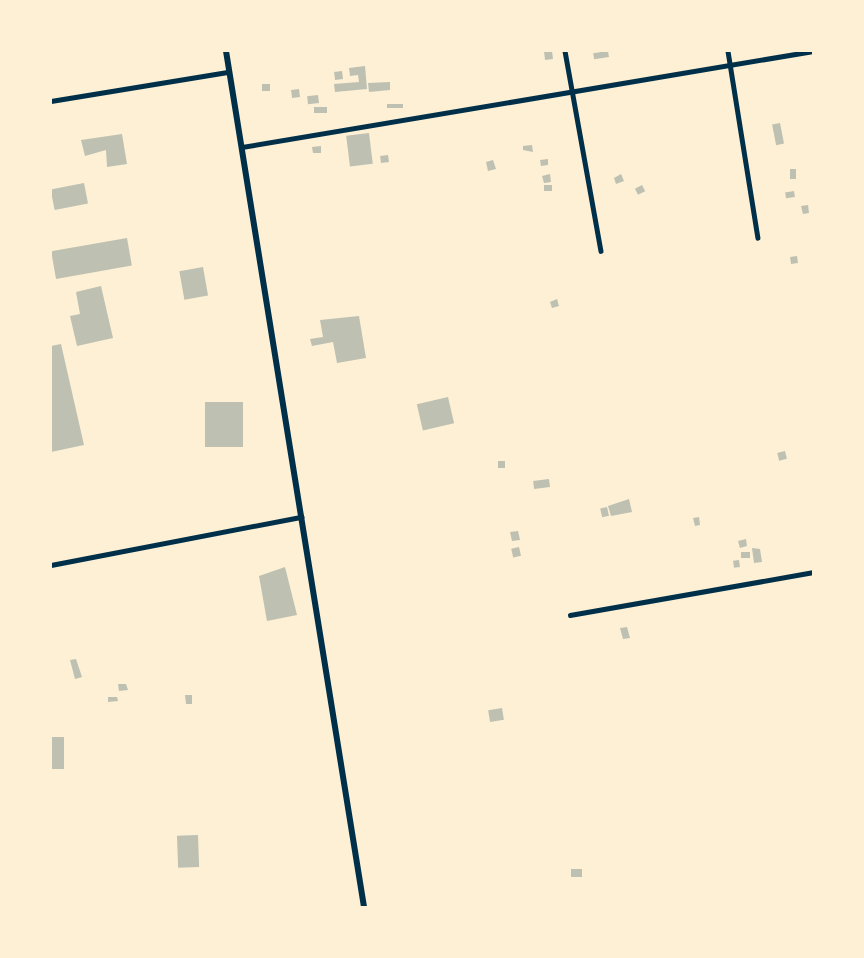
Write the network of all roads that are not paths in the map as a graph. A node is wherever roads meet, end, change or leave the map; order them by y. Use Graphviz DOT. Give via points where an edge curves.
graph roads {
  1 [pos="226,51"];
  2 [pos="565,51"];
  3 [pos="728,51"];
  4 [pos="813,51"];
  5 [pos="730,65"];
  6 [pos="230,72"];
  7 [pos="572,92"];
  8 [pos="51,102"];
  9 [pos="242,147"];
  10 [pos="758,238"];
  11 [pos="601,251"];
  12 [pos="302,517"];
  13 [pos="51,565"];
  14 [pos="813,572"];
  15 [pos="570,615"];
  16 [pos="364,907"];
  1 -- 6 [label="street"];
  2 -- 7 [label="street"];
  3 -- 5 [label="street"];
  4 -- 5 [label="street"];
  5 -- 7 [label="street"];
  5 -- 10 [label="street"];
  6 -- 8 [label="street"];
  6 -- 9 [label="street"];
  7 -- 9 [label="street"];
  7 -- 11 [label="street"];
  9 -- 12 [label="street"];
  12 -- 13 [label="street"];
  12 -- 16 [label="street"];
  14 -- 15 [label="street"];
}
